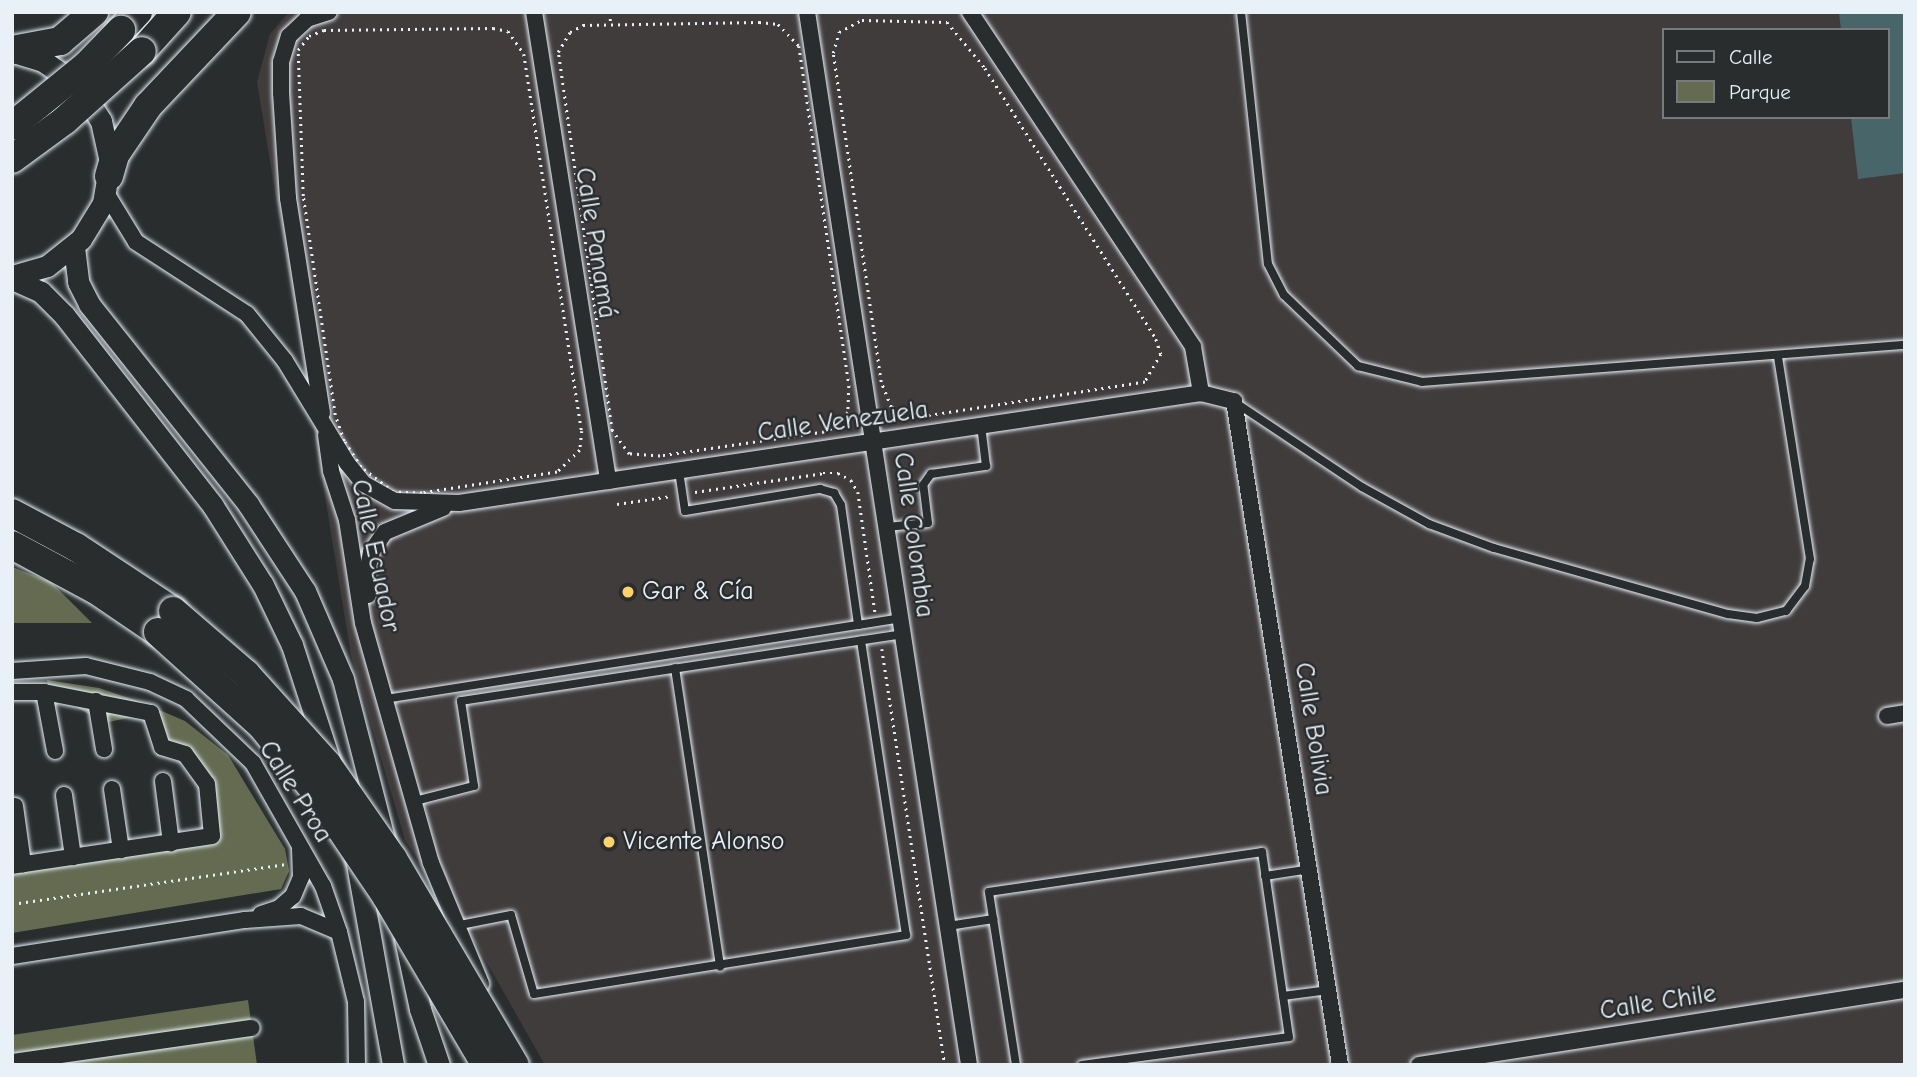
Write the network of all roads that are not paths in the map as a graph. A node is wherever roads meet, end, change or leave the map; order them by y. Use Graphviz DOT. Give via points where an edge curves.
graph roads {
  1 [pos="94,12"];
  2 [pos="177,12"];
  3 [pos="237,12"];
  4 [pos="329,12"];
  5 [pos="534,12"];
  6 [pos="807,12"];
  7 [pos="970,12"];
  8 [pos="1241,12"];
  9 [pos="129,21"];
  10 [pos="12,51"];
  11 [pos="12,126"];
  12 [pos="12,159"];
  13 [pos="107,184"];
  14 [pos="74,247"];
  15 [pos="12,278"];
  16 [pos="1905,345"];
  17 [pos="1778,357"];
  18 [pos="1201,393"];
  19 [pos="1234,401"];
  20 [pos="981,427"];
  21 [pos="325,430"];
  22 [pos="875,443"];
  23 [pos="679,471"];
  24 [pos="608,481"];
  25 [pos="459,503"];
  26 [pos="12,513"];
  27 [pos="887,527"];
  28 [pos="12,545"];
  29 [pos="166,622"];
  30 [pos="858,625"];
  31 [pos="902,626"];
  32 [pos="861,640"];
  33 [pos="675,668"];
  34 [pos="12,671"];
  35 [pos="12,692"];
  36 [pos="44,692"];
  37 [pos="384,694"];
  38 [pos="96,701"];
  39 [pos="1905,713"];
  40 [pos="1887,716"];
  41 [pos="104,749"];
  42 [pos="55,751"];
  43 [pos="163,781"];
  44 [pos="112,789"];
  45 [pos="64,795"];
  46 [pos="415,801"];
  47 [pos="15,806"];
  48 [pos="299,842"];
  49 [pos="171,843"];
  50 [pos="121,850"];
  51 [pos="73,857"];
  52 [pos="18,865"];
  53 [pos="1311,869"];
  54 [pos="1265,876"];
  55 [pos="323,886"];
  56 [pos="301,916"];
  57 [pos="993,919"];
  58 [pos="246,920"];
  59 [pos="455,926"];
  60 [pos="948,926"];
  61 [pos="339,932"];
  62 [pos="12,956"];
  63 [pos="720,967"];
  64 [pos="1329,990"];
  65 [pos="1905,990"];
  66 [pos="1283,996"];
  67 [pos="252,1028"];
  68 [pos="12,1062"];
  69 [pos="357,1065"];
  70 [pos="393,1065"];
  71 [pos="439,1065"];
  72 [pos="485,1065"];
  73 [pos="515,1065"];
  74 [pos="522,1065"];
  75 [pos="969,1065"];
  76 [pos="1016,1065"];
  77 [pos="1082,1065"];
  78 [pos="1340,1065"];
  79 [pos="1419,1065"];
  1 -- 10 [label="highway" via="60,41"];
  2 -- 12 [label="highway, bridge" via="74,113"];
  3 -- 13 [label="highway" via="148,106 115,155"];
  4 -- 21 [label="street, Calle Ecuador" via="307,19 289,36 281,62 288,198"];
  5 -- 24 [label="street, Calle Panamá"];
  6 -- 22 [label="street, Calle Colombia"];
  7 -- 18 [label="street" via="1193,347"];
  8 -- 17 [label="lane" via="1268,264 1284,295 1358,366 1422,382"];
  9 -- 11 [label="highway, bridge" via="87,65"];
  10 -- 13 [label="main road" via="56,68 87,96 106,134"];
  13 -- 14 [label="main road" via="94,222"];
  13 -- 21 [label="street" via="136,242 247,314 285,361"];
  14 -- 15 [label="main road" via="47,266"];
  14 -- 71 [label="main road" via="78,282 89,304 270,534 317,614 360,733 420,1009"];
  15 -- 70 [label="main road" via="57,307 178,458 242,551 292,645 320,722 353,841"];
  16 -- 17 [label="lane"];
  17 -- 19 [label="lane" via="1810,559 1805,586 1786,611 1757,618 1728,614 1494,548 1429,524 1362,487"];
  18 -- 19 [label="street, Calle Venezuela"];
  18 -- 20 [label="street, Calle Venezuela"];
  19 -- 53 [label="street, Calle Bolivia"];
  20 -- 22 [label="street, Calle Venezuela"];
  20 -- 27 [label="lane" via="986,466 931,474 923,485 928,523"];
  21 -- 25 [label="street" via="346,463 376,493 416,503"];
  21 -- 37 [label="street, Calle Ecuador" via="331,471 347,520 363,624"];
  22 -- 23 [label="street, Calle Venezuela"];
  22 -- 27 [label="street, Calle Colombia"];
  23 -- 24 [label="street, Calle Venezuela"];
  23 -- 30 [label="lane" via="685,511 820,489 834,493 841,505"];
  24 -- 25 [label="street, Calle Venezuela"];
  25 -- 37 [label="street" via="402,522 385,532 371,552 366,578"];
  26 -- 29 [label="highway" via="76,547"];
  27 -- 31 [label="street, Calle Colombia"];
  28 -- 29 [label="highway"];
  29 -- 72 [label="highway, bridge" via="315,791 386,895"];
  29 -- 73 [label="highway, bridge" via="246,674 327,764 393,859"];
  30 -- 31 [label="lane"];
  30 -- 37 [label="lane"];
  31 -- 32 [label="lane"];
  31 -- 60 [label="street, Calle Colombia"];
  32 -- 33 [label="lane"];
  32 -- 63 [label="lane" via="906,935"];
  33 -- 46 [label="lane" via="461,701 474,786"];
  33 -- 63 [label="lane"];
  34 -- 48 [label="street, Calle Proa" via="86,666 117,670 186,699 253,763"];
  35 -- 36 [label="street"];
  36 -- 38 [label="street"];
  36 -- 42 [label="street"];
  37 -- 46 [label="street, Calle Ecuador"];
  38 -- 41 [label="street"];
  38 -- 49 [label="street" via="150,713 162,747 185,754 207,784 212,836"];
  39 -- 40 [label="street"];
  43 -- 49 [label="street"];
  44 -- 50 [label="street"];
  45 -- 51 [label="street"];
  46 -- 59 [label="street, Calle Ecuador" via="431,863"];
  47 -- 52 [label="street"];
  48 -- 55 [label="street, Calle Proa"];
  48 -- 58 [label="street" via="302,861 292,896 279,908"];
  49 -- 50 [label="street"];
  50 -- 51 [label="street"];
  51 -- 52 [label="street"];
  53 -- 54 [label="lane"];
  53 -- 64 [label="street, Calle Bolivia"];
  54 -- 57 [label="lane" via="1262,852 989,892"];
  54 -- 66 [label="lane"];
  55 -- 56 [label="street" via="320,902"];
  55 -- 61 [label="street, Calle Proa"];
  56 -- 58 [label="street"];
  56 -- 61 [label="street"];
  57 -- 60 [label="lane"];
  57 -- 76 [label="lane"];
  58 -- 62 [label="street"];
  59 -- 63 [label="lane" via="511,915 534,994"];
  59 -- 74 [label="street, Calle Ecuador"];
  60 -- 75 [label="street, Calle Colombia"];
  61 -- 69 [label="street, Calle Proa" via="356,1002"];
  64 -- 66 [label="lane"];
  64 -- 78 [label="street, Calle Bolivia"];
  65 -- 79 [label="street, Calle Chile"];
  66 -- 77 [label="lane" via="1289,1037"];
  67 -- 68 [label="street"];
}
